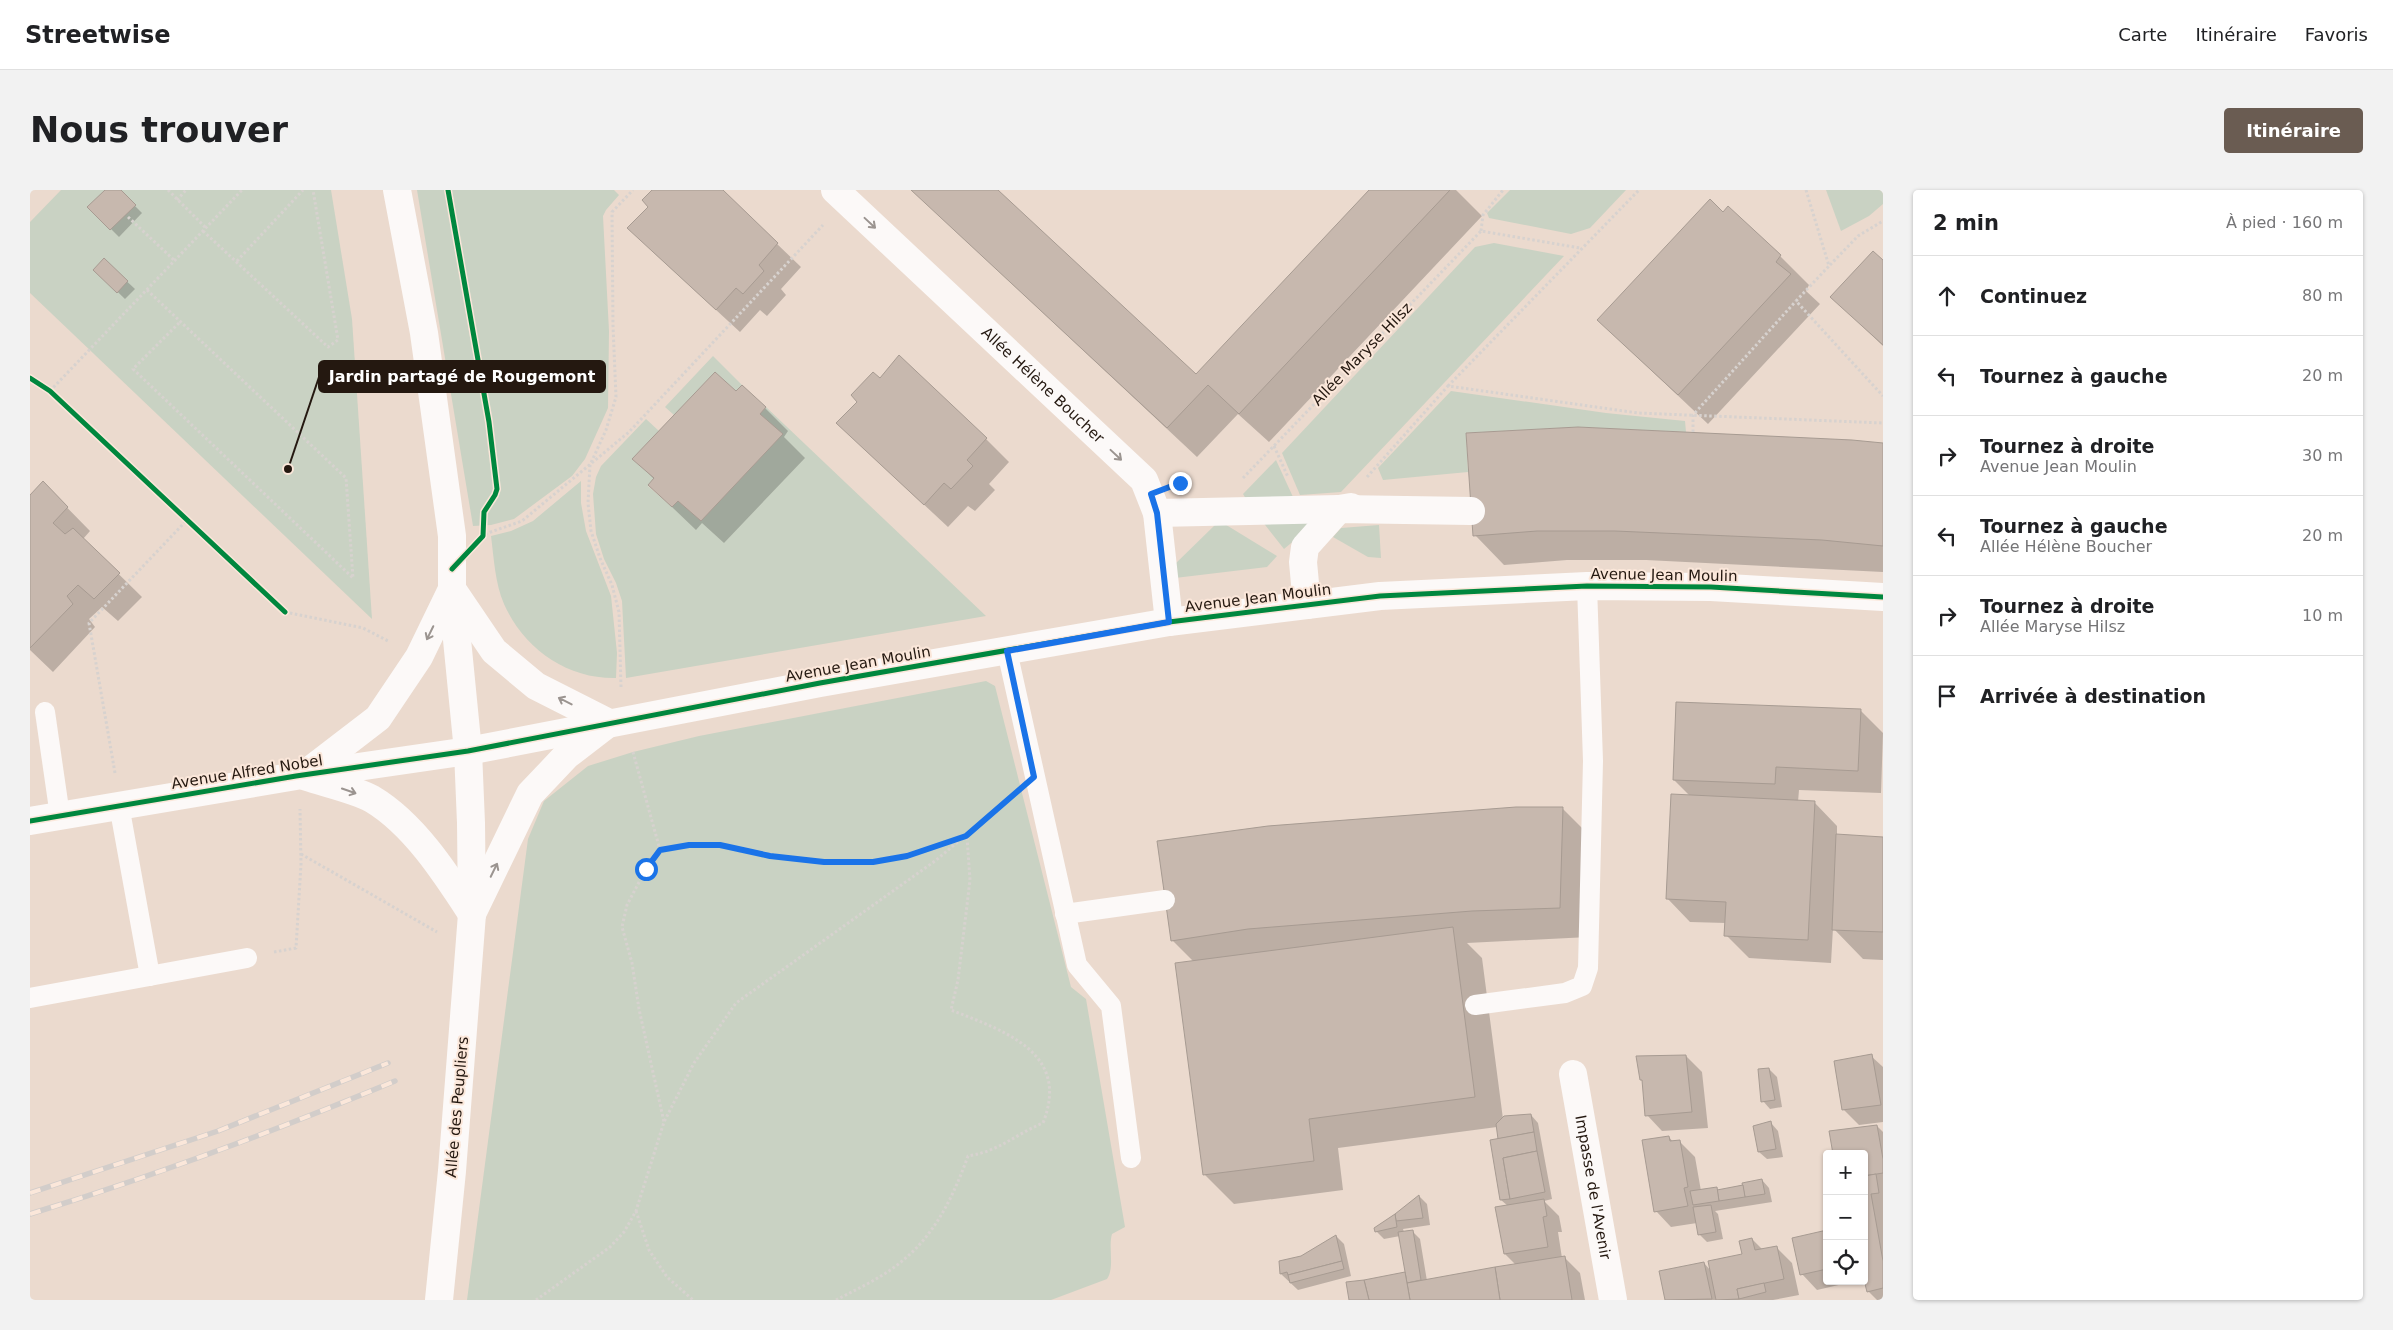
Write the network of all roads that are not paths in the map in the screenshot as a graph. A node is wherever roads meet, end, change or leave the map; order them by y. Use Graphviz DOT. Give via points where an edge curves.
graph roads {
  1 [pos="397,190"];
  2 [pos="840,195"];
  3 [pos="1471,502"];
  4 [pos="1339,509"];
  5 [pos="1157,513"];
  6 [pos="1587,586"];
  7 [pos="452,590"];
  8 [pos="1883,597"];
  9 [pos="1307,605"];
  10 [pos="1169,622"];
  11 [pos="1007,651"];
  12 [pos="45,712"];
  13 [pos="609,723"];
  14 [pos="468,751"];
  15 [pos="300,776"];
  16 [pos="120,805"];
  17 [pos="60,816"];
  18 [pos="30,821"];
  19 [pos="1165,900"];
  20 [pos="472,914"];
  21 [pos="1065,914"];
  22 [pos="247,958"];
  23 [pos="150,976"];
  24 [pos="30,998"];
  25 [pos="1475,1005"];
  26 [pos="1573,1074"];
  27 [pos="1131,1158"];
  28 [pos="439,1300"];
  29 [pos="1614,1300"];
  1 -- 7 [label="street, Allée des Peupliers" via="424,333 452,536"];
  2 -- 5 [label="street, Allée Hélène Boucher, one-way" via="1144,480"];
  3 -- 4 [label="street"];
  4 -- 5 [label="street"];
  4 -- 9 [label="street" via="1305,547 1303,562"];
  5 -- 10 [label="street, Allée Hélène Boucher"];
  6 -- 8 [label="street, Avenue Jean Moulin" via="1711,587"];
  6 -- 9 [label="street, Avenue Jean Moulin" via="1380,596"];
  6 -- 25 [label="lane" via="1593,761 1588,968 1582,986 1564,993"];
  13 -- 7 [label="street, one-way" via="536,686 494,651"];
  7 -- 14 [label="street, Allée des Peupliers"];
  7 -- 15 [label="street, one-way" via="419,657 378,718"];
  9 -- 10 [label="street, Avenue Jean Moulin"];
  10 -- 11 [label="street, Avenue Jean Moulin"];
  11 -- 13 [label="street, Avenue Jean Moulin" via="820,682"];
  11 -- 21 [label="lane"];
  12 -- 17 [label="lane"];
  13 -- 14 [label="street, Avenue Jean Moulin"];
  20 -- 13 [label="street, one-way" via="530,794 566,756"];
  14 -- 15 [label="street, Avenue Alfred Nobel"];
  14 -- 20 [label="street, Allée des Peupliers"];
  15 -- 16 [label="street, Avenue Alfred Nobel"];
  15 -- 20 [label="street, one-way" via="372,799 402,824 438,863"];
  16 -- 17 [label="street, Avenue Alfred Nobel"];
  16 -- 23 [label="lane"];
  17 -- 18 [label="street, Avenue Alfred Nobel"];
  19 -- 21 [label="lane"];
  20 -- 28 [label="street, Allée des Peupliers"];
  21 -- 27 [label="lane" via="1077,964 1112,1006"];
  22 -- 23 [label="lane"];
  23 -- 24 [label="lane"];
  26 -- 29 [label="street, Impasse de l'Avenir"];
}
